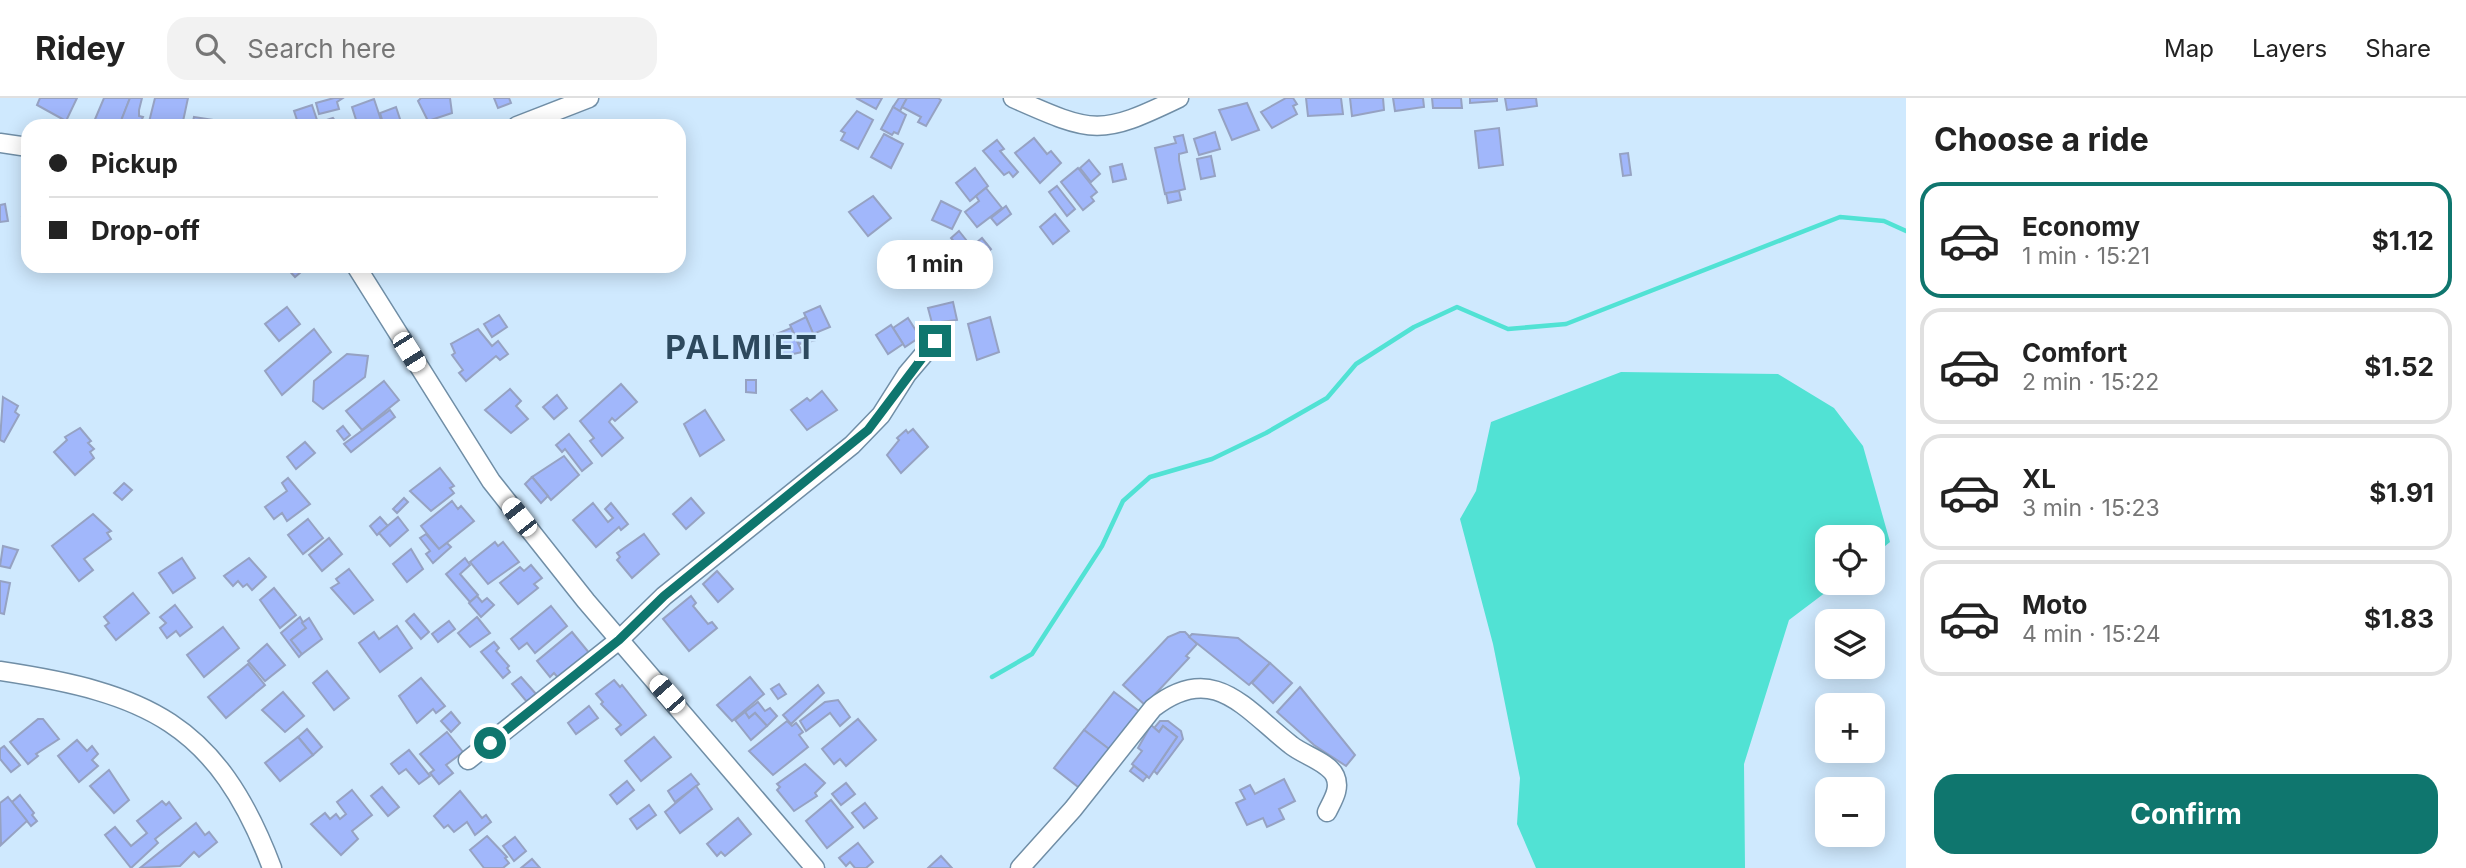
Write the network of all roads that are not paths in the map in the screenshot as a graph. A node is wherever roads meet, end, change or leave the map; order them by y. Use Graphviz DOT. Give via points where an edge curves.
graph roads {
  1 [pos="589,98"];
  2 [pos="1013,98"];
  3 [pos="1180,98"];
  4 [pos="535,119"];
  5 [pos="0,143"];
  6 [pos="21,146"];
  7 [pos="360,273"];
  8 [pos="935,341"];
  9 [pos="619,640"];
  10 [pos="0,671"];
  11 [pos="468,760"];
  12 [pos="1326,812"];
  13 [pos="272,868"];
  14 [pos="815,868"];
  15 [pos="1020,868"];
  1 -- 4 [label="street"];
  2 -- 3 [label="street" via="1072,122 1101,128 1136,119"];
  5 -- 6 [label="street"];
  7 -- 9 [label="street" via="491,481"];
  8 -- 9 [label="street" via="868,430 664,596"];
  9 -- 11 [label="street"];
  9 -- 14 [label="street"];
  10 -- 13 [label="street" via="108,692 179,730 235,789"];
  12 -- 15 [label="street" via="1337,792 1336,777 1329,768 1306,756 1223,692 1190,688 1153,708"];
}
